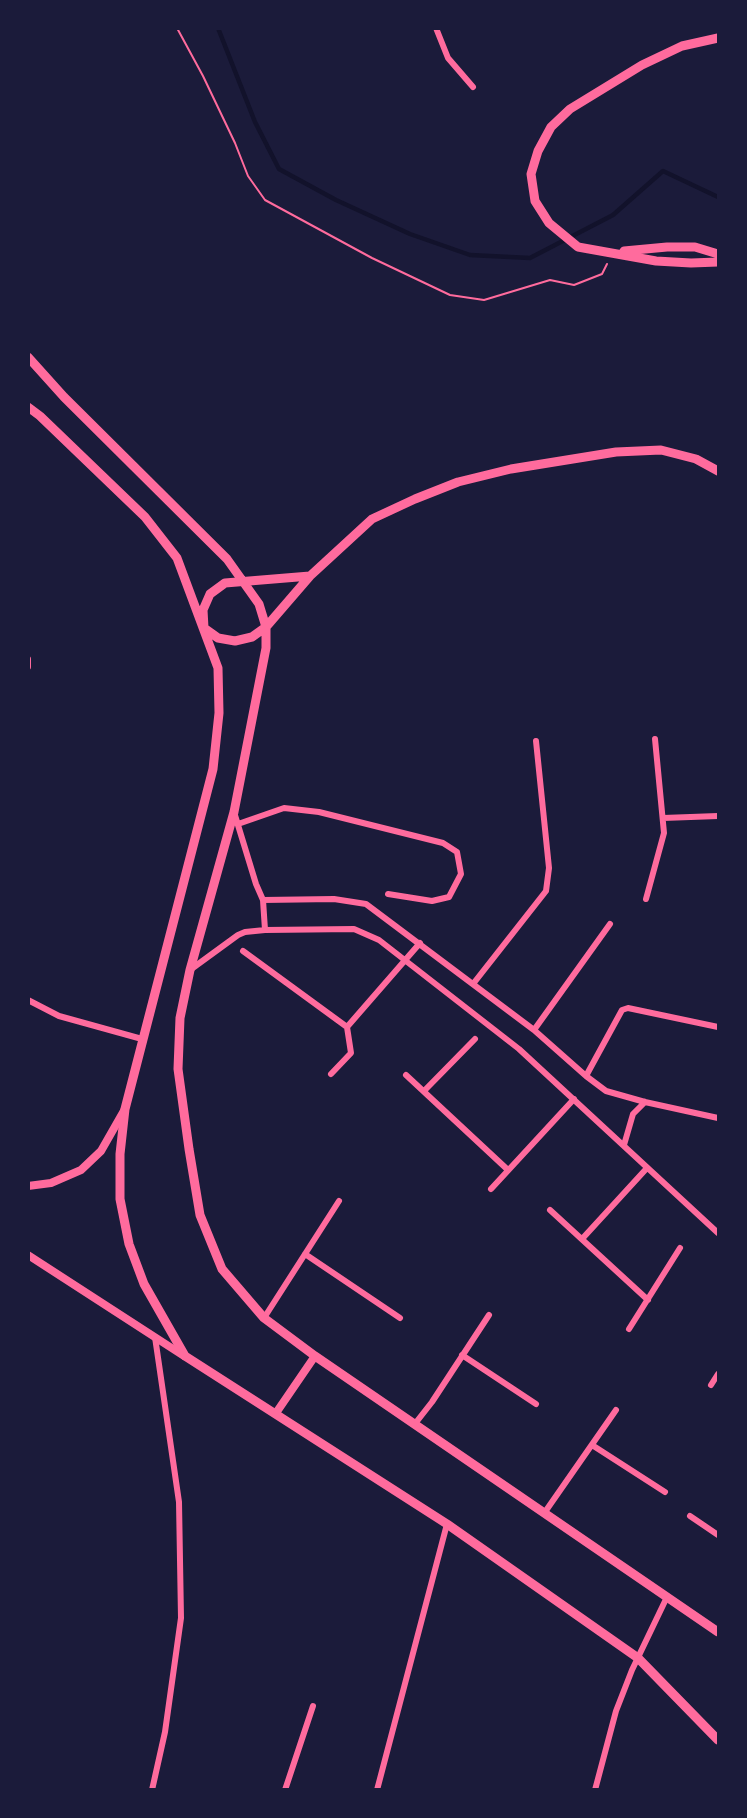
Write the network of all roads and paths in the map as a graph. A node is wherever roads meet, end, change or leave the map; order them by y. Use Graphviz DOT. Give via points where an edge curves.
graph roads {
  1 [pos="177,28"];
  2 [pos="436,28"];
  3 [pos="718,38"];
  4 [pos="473,87"];
  5 [pos="612,252"];
  6 [pos="718,254"];
  7 [pos="718,262"];
  8 [pos="28,357"];
  9 [pos="28,407"];
  10 [pos="718,471"];
  11 [pos="310,576"];
  12 [pos="243,582"];
  13 [pos="266,627"];
  14 [pos="204,628"];
  15 [pos="28,659"];
  16 [pos="28,667"];
  17 [pos="655,739"];
  18 [pos="536,741"];
  19 [pos="234,812"];
  20 [pos="718,816"];
  21 [pos="663,818"];
  22 [pos="238,824"];
  23 [pos="387,894"];
  24 [pos="646,899"];
  25 [pos="263,900"];
  26 [pos="610,924"];
  27 [pos="265,930"];
  28 [pos="420,943"];
  29 [pos="243,951"];
  30 [pos="406,960"];
  31 [pos="190,970"];
  32 [pos="473,984"];
  33 [pos="28,1000"];
  34 [pos="346,1027"];
  35 [pos="718,1027"];
  36 [pos="534,1030"];
  37 [pos="142,1039"];
  38 [pos="475,1039"];
  39 [pos="331,1074"];
  40 [pos="406,1075"];
  41 [pos="586,1076"];
  42 [pos="424,1091"];
  43 [pos="574,1099"];
  44 [pos="645,1102"];
  45 [pos="125,1109"];
  46 [pos="718,1118"];
  47 [pos="624,1145"];
  48 [pos="646,1168"];
  49 [pos="508,1170"];
  50 [pos="28,1186"];
  51 [pos="491,1189"];
  52 [pos="339,1201"];
  53 [pos="550,1210"];
  54 [pos="718,1233"];
  55 [pos="582,1239"];
  56 [pos="680,1248"];
  57 [pos="305,1254"];
  58 [pos="28,1255"];
  59 [pos="648,1300"];
  60 [pos="489,1316"];
  61 [pos="264,1318"];
  62 [pos="400,1318"];
  63 [pos="628,1329"];
  64 [pos="155,1337"];
  65 [pos="462,1355"];
  66 [pos="185,1356"];
  67 [pos="315,1356"];
  68 [pos="718,1374"];
  69 [pos="711,1385"];
  70 [pos="536,1404"];
  71 [pos="616,1410"];
  72 [pos="276,1413"];
  73 [pos="414,1425"];
  74 [pos="592,1445"];
  75 [pos="665,1492"];
  76 [pos="545,1512"];
  77 [pos="690,1516"];
  78 [pos="447,1524"];
  79 [pos="718,1535"];
  80 [pos="667,1597"];
  81 [pos="718,1632"];
  82 [pos="638,1658"];
  83 [pos="313,1706"];
  84 [pos="718,1740"];
  85 [pos="152,1790"];
  86 [pos="285,1790"];
  87 [pos="377,1790"];
  88 [pos="595,1790"];
  1 -- 5 [label="path" via="249,176 265,200 372,258 450,295 484,300 550,280 574,285 602,274"];
  2 -- 4 [label="street" via="448,58"];
  3 -- 5 [label="main road" via="682,46 642,65 570,109 551,127 538,151 531,174 535,201 549,223 578,247"];
  5 -- 6 [label="main road" via="694,247"];
  5 -- 7 [label="main road" via="656,261"];
  8 -- 12 [label="main road" via="227,559"];
  9 -- 14 [label="main road" via="145,517 177,558"];
  10 -- 11 [label="main road" via="696,459 661,450 616,452 469,479 372,519"];
  11 -- 12 [label="main road"];
  11 -- 13 [label="main road"];
  12 -- 13 [label="main road" via="259,604"];
  12 -- 14 [label="main road" via="225,583 210,594 203,610"];
  13 -- 14 [label="main road" via="252,637 235,641 218,638"];
  13 -- 19 [label="main road" via="266,648"];
  14 -- 37 [label="main road" via="218,668 219,713 213,769"];
  15 -- 16 [label="street"];
  17 -- 21 [label="street"];
  18 -- 32 [label="street" via="549,868 546,891"];
  19 -- 22 [label="street"];
  19 -- 31 [label="main road"];
  20 -- 21 [label="street"];
  21 -- 24 [label="street" via="664,833"];
  22 -- 23 [label="street" via="284,808 319,812 443,843 457,852 461,874 448,897 432,901"];
  22 -- 25 [label="street"];
  25 -- 27 [label="street"];
  25 -- 28 [label="street" via="334,899 366,904"];
  26 -- 36 [label="street"];
  27 -- 30 [label="street" via="354,929 379,940"];
  27 -- 31 [label="street" via="242,933"];
  28 -- 30 [label="street"];
  28 -- 32 [label="street"];
  29 -- 34 [label="street"];
  30 -- 34 [label="street"];
  30 -- 43 [label="street" via="519,1049"];
  31 -- 61 [label="main road" via="180,1018 178,1069 200,1215 222,1269"];
  32 -- 36 [label="street"];
  33 -- 37 [label="street" via="59,1016"];
  34 -- 39 [label="street" via="351,1053"];
  35 -- 41 [label="street" via="628,1008 622,1010"];
  36 -- 41 [label="street"];
  37 -- 45 [label="main road"];
  38 -- 42 [label="street"];
  40 -- 42 [label="street"];
  41 -- 44 [label="street" via="606,1090"];
  42 -- 49 [label="street"];
  43 -- 47 [label="street"];
  43 -- 49 [label="street"];
  44 -- 46 [label="street"];
  44 -- 47 [label="street" via="633,1114"];
  45 -- 50 [label="street" via="101,1151 81,1170 51,1183"];
  45 -- 66 [label="main road" via="120,1200 129,1244 144,1284"];
  47 -- 48 [label="street"];
  48 -- 54 [label="street"];
  48 -- 55 [label="street"];
  49 -- 51 [label="street"];
  52 -- 57 [label="street"];
  53 -- 55 [label="street"];
  55 -- 59 [label="street"];
  56 -- 59 [label="street"];
  57 -- 61 [label="street"];
  57 -- 62 [label="street"];
  58 -- 64 [label="street"];
  59 -- 63 [label="street"];
  60 -- 65 [label="street"];
  61 -- 67 [label="main road"];
  64 -- 66 [label="street"];
  64 -- 85 [label="street" via="179,1502 181,1618 165,1732"];
  65 -- 70 [label="street"];
  65 -- 73 [label="street"];
  66 -- 72 [label="main road"];
  67 -- 72 [label="street"];
  67 -- 73 [label="main road"];
  68 -- 69 [label="street"];
  71 -- 74 [label="street"];
  72 -- 78 [label="main road"];
  73 -- 76 [label="main road"];
  74 -- 75 [label="street"];
  74 -- 76 [label="street"];
  76 -- 80 [label="main road"];
  77 -- 79 [label="street"];
  78 -- 82 [label="main road"];
  78 -- 87 [label="street"];
  80 -- 81 [label="main road"];
  80 -- 82 [label="street"];
  82 -- 84 [label="main road"];
  82 -- 88 [label="street" via="616,1711"];
  83 -- 86 [label="street"];
}
